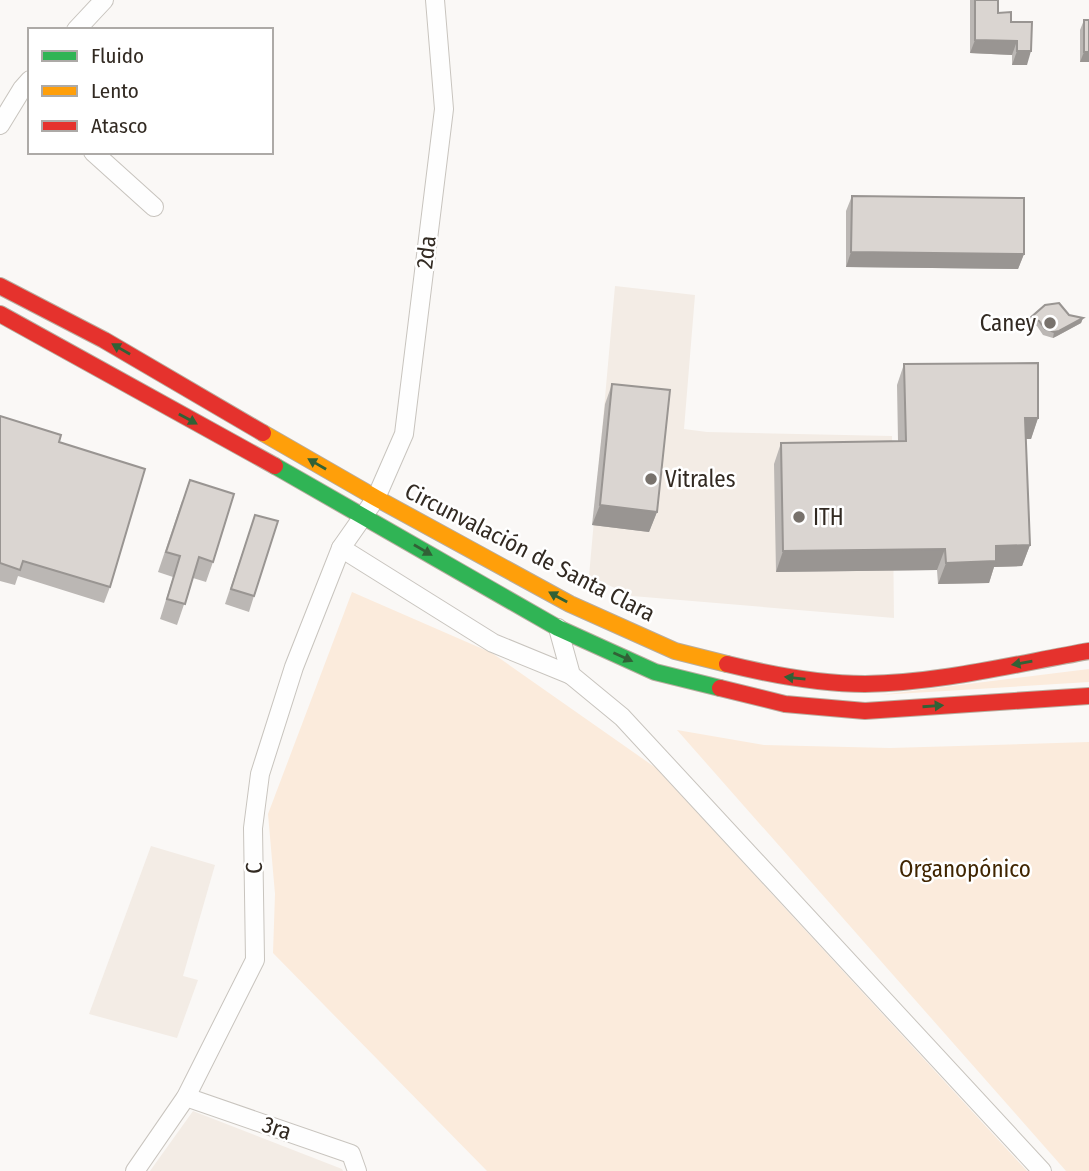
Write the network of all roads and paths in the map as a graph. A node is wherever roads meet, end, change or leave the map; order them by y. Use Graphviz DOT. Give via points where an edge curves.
graph roads {
  1 [pos="104,0"];
  2 [pos="435,0"];
  3 [pos="78,28"];
  4 [pos="27,89"];
  5 [pos="0,125"];
  6 [pos="95,154"];
  7 [pos="154,207"];
  8 [pos="0,286"];
  9 [pos="0,314"];
  10 [pos="376,498"];
  11 [pos="363,516"];
  12 [pos="341,548"];
  13 [pos="558,628"];
  14 [pos="1089,651"];
  15 [pos="571,675"];
  16 [pos="1089,696"];
  17 [pos="186,1097"];
  18 [pos="135,1171"];
  19 [pos="357,1171"];
  20 [pos="1042,1171"];
  1 -- 3 [label="street"];
  2 -- 10 [label="street, 2da" via="444,109 404,435"];
  4 -- 5 [label="street"];
  6 -- 7 [label="street"];
  10 -- 8 [label="highway, Circunvalación de Santa Clara, one-way" via="104,340"];
  9 -- 11 [label="highway, Circunvalación de Santa Clara, one-way"];
  10 -- 11 [label="street, 2da"];
  14 -- 10 [label="highway, Circunvalación de Santa Clara, one-way" via="922,681 863,684 786,678 675,651 570,604"];
  11 -- 12 [label="street, C"];
  11 -- 13 [label="highway, Circunvalación de Santa Clara, one-way"];
  12 -- 15 [label="street" via="493,643"];
  12 -- 17 [label="street, C" via="294,667 261,774 253,828 255,960"];
  13 -- 15 [label="street"];
  13 -- 16 [label="highway, Circunvalación de Santa Clara, one-way" via="655,672 785,704 865,711"];
  15 -- 20 [label="street" via="622,717"];
  17 -- 18 [label="street, C"];
  17 -- 19 [label="street, 3ra" via="351,1154"];
}
